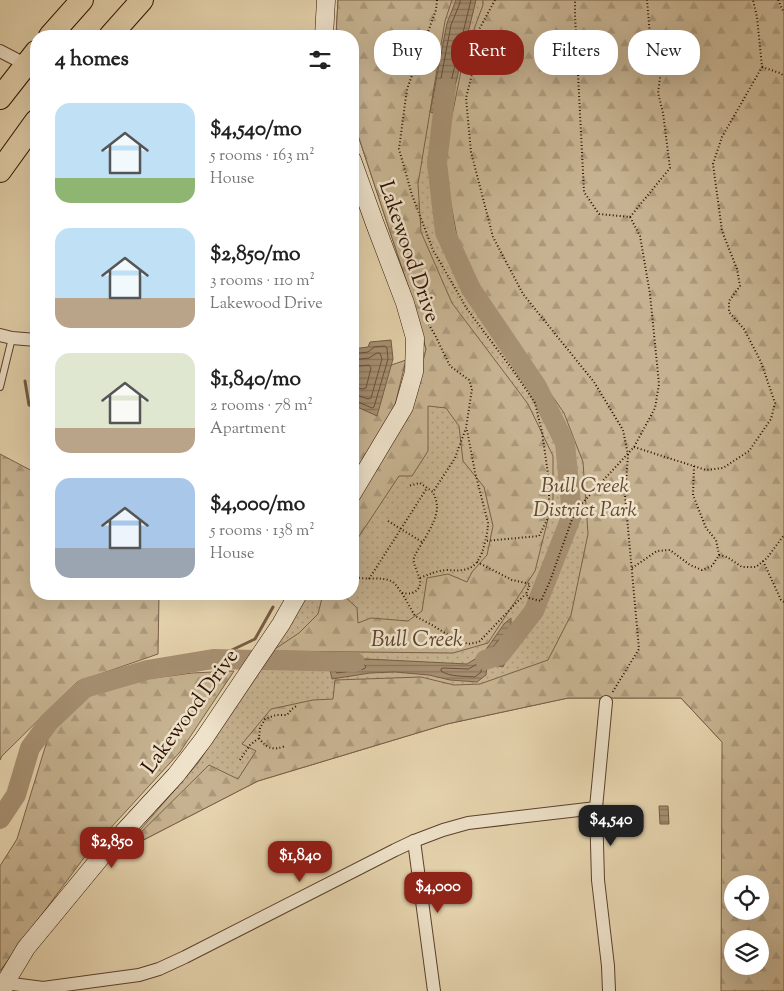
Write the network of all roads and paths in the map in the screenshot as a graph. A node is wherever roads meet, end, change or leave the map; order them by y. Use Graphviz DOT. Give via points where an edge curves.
graph roads {
  1 [pos="82,0"];
  2 [pos="142,0"];
  3 [pos="326,0"];
  4 [pos="436,0"];
  5 [pos="494,0"];
  6 [pos="575,0"];
  7 [pos="647,0"];
  8 [pos="753,0"];
  9 [pos="778,0"];
  10 [pos="784,13"];
  11 [pos="55,30"];
  12 [pos="115,30"];
  13 [pos="324,30"];
  14 [pos="0,51"];
  15 [pos="30,58"];
  16 [pos="30,59"];
  17 [pos="762,67"];
  18 [pos="784,76"];
  19 [pos="0,98"];
  20 [pos="30,129"];
  21 [pos="0,171"];
  22 [pos="359,179"];
  23 [pos="630,217"];
  24 [pos="406,307"];
  25 [pos="6,337"];
  26 [pos="30,339"];
  27 [pos="0,387"];
  28 [pos="466,428"];
  29 [pos="634,447"];
  30 [pos="628,455"];
  31 [pos="694,466"];
  32 [pos="359,482"];
  33 [pos="408,486"];
  34 [pos="427,488"];
  35 [pos="433,492"];
  36 [pos="576,511"];
  37 [pos="549,516"];
  38 [pos="388,520"];
  39 [pos="401,529"];
  40 [pos="784,535"];
  41 [pos="485,541"];
  42 [pos="422,542"];
  43 [pos="719,555"];
  44 [pos="763,561"];
  45 [pos="477,562"];
  46 [pos="632,568"];
  47 [pos="359,578"];
  48 [pos="420,578"];
  49 [pos="369,579"];
  50 [pos="402,593"];
  51 [pos="526,594"];
  52 [pos="295,600"];
  53 [pos="784,602"];
  54 [pos="606,702"];
  55 [pos="298,704"];
  56 [pos="259,738"];
  57 [pos="285,746"];
  58 [pos="240,760"];
  59 [pos="596,808"];
  60 [pos="414,841"];
  61 [pos="4,987"];
  62 [pos="434,991"];
  63 [pos="609,991"];
  1 -- 11 [label="highway"];
  2 -- 12 [label="highway"];
  3 -- 13 [label="street"];
  4 -- 37 [label="path" via="436,10 407,89 399,149 433,250 467,309 535,403 549,481"];
  5 -- 30 [label="path" via="476,35 473,70 466,98 471,152 493,237 523,294 594,382 623,430"];
  6 -- 23 [label="path" via="584,192 599,214"];
  7 -- 23 [label="path" via="651,47 659,59 658,93 670,168"];
  8 -- 17 [label="path"];
  9 -- 10 [label="path"];
  14 -- 15 [label="street"];
  16 -- 19 [label="highway"];
  17 -- 18 [label="path"];
  17 -- 31 [label="path" via="722,137 713,164 722,230 740,286 729,301 729,312 744,329 761,362 775,403 771,419 749,451 723,468 706,470"];
  20 -- 21 [label="highway"];
  22 -- 24 [label="street, Lakewood Drive"];
  23 -- 29 [label="path" via="640,236 650,294 659,384 655,408"];
  24 -- 28 [label="path" via="421,313 450,366 469,380 472,389"];
  24 -- 32 [label="street, Lakewood Drive" via="415,338 414,372 404,407"];
  25 -- 26 [label="street"];
  25 -- 27 [label="lane"];
  28 -- 35 [label="path" via="455,458"];
  28 -- 41 [label="path" via="488,523"];
  29 -- 30 [label="path"];
  29 -- 31 [label="path"];
  30 -- 36 [label="path"];
  30 -- 46 [label="path" via="625,495"];
  31 -- 43 [label="path" via="693,494 706,528 716,540"];
  33 -- 34 [label="path" via="420,484"];
  34 -- 35 [label="path"];
  34 -- 39 [label="path"];
  35 -- 42 [label="path" via="436,516"];
  36 -- 37 [label="path"];
  36 -- 51 [label="path" via="541,601 528,598"];
  37 -- 41 [label="path" via="539,536"];
  38 -- 39 [label="path"];
  39 -- 42 [label="path"];
  39 -- 49 [label="path"];
  40 -- 44 [label="path"];
  41 -- 45 [label="path"];
  42 -- 48 [label="path" via="413,562"];
  43 -- 44 [label="path" via="742,567 756,567"];
  43 -- 46 [label="path" via="712,566 702,570 670,550 657,551"];
  44 -- 53 [label="path"];
  45 -- 48 [label="path" via="464,570 441,571"];
  45 -- 51 [label="path" via="512,580 530,584"];
  46 -- 54 [label="path" via="639,649"];
  47 -- 49 [label="path"];
  48 -- 50 [label="path" via="420,585 414,592"];
  49 -- 50 [label="path" via="392,581"];
  50 -- 51 [label="path" via="415,616 468,644 479,642"];
  52 -- 61 [label="street, Lakewood Drive" via="203,740 26,948"];
  54 -- 59 [label="street"];
  55 -- 56 [label="path" via="287,715 266,719 260,728"];
  56 -- 57 [label="path" via="271,749"];
  56 -- 58 [label="path"];
  59 -- 60 [label="street" via="468,823"];
  59 -- 63 [label="street" via="598,880"];
  60 -- 61 [label="street" via="159,969 139,975 43,988"];
  60 -- 62 [label="street"];
}
